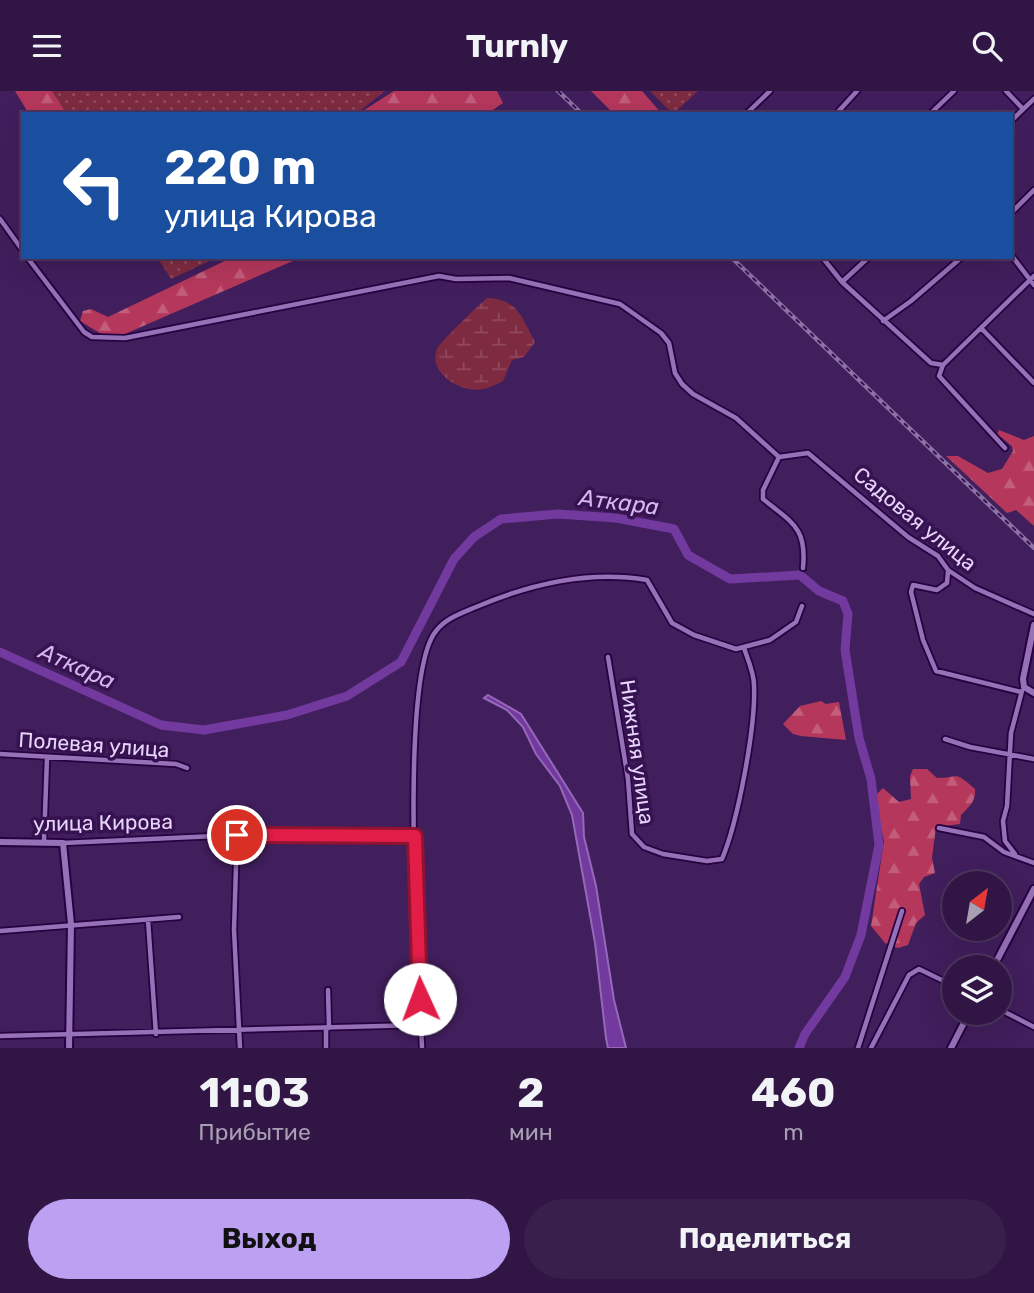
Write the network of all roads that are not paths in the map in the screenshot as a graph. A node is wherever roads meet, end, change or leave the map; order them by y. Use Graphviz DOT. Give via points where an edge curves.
graph roads {
  1 [pos="770,91"];
  2 [pos="857,91"];
  3 [pos="954,91"];
  4 [pos="1006,91"];
  5 [pos="1034,99"];
  6 [pos="1023,109"];
  7 [pos="748,112"];
  8 [pos="838,112"];
  9 [pos="932,112"];
  10 [pos="1013,119"];
  11 [pos="1034,190"];
  12 [pos="1013,211"];
  13 [pos="0,219"];
  14 [pos="21,248"];
  15 [pos="1013,257"];
  16 [pos="28,259"];
  17 [pos="824,259"];
  18 [pos="867,259"];
  19 [pos="960,259"];
  20 [pos="1032,278"];
  21 [pos="842,282"];
  22 [pos="1034,285"];
  23 [pos="883,321"];
  24 [pos="982,329"];
  25 [pos="943,365"];
  26 [pos="1034,383"];
  27 [pos="1005,448"];
  28 [pos="779,457"];
  29 [pos="803,568"];
  30 [pos="948,570"];
  31 [pos="802,606"];
  32 [pos="1034,614"];
  33 [pos="1034,625"];
  34 [pos="744,648"];
  35 [pos="608,657"];
  36 [pos="1023,689"];
  37 [pos="1034,693"];
  38 [pos="945,739"];
  39 [pos="0,754"];
  40 [pos="1009,754"];
  41 [pos="47,758"];
  42 [pos="1034,759"];
  43 [pos="187,768"];
  44 [pos="939,828"];
  45 [pos="237,835"];
  46 [pos="415,836"];
  47 [pos="44,841"];
  48 [pos="0,842"];
  49 [pos="63,843"];
  50 [pos="1015,854"];
  51 [pos="1034,863"];
  52 [pos="1034,889"];
  53 [pos="902,911"];
  54 [pos="179,917"];
  55 [pos="148,920"];
  56 [pos="71,924"];
  57 [pos="0,931"];
  58 [pos="1000,955"];
  59 [pos="942,980"];
  60 [pos="328,990"];
  61 [pos="1012,1016"];
  62 [pos="421,1025"];
  63 [pos="963,1025"];
  64 [pos="1034,1027"];
  65 [pos="327,1028"];
  66 [pos="239,1031"];
  67 [pos="156,1034"];
  68 [pos="69,1035"];
  69 [pos="0,1036"];
  70 [pos="69,1048"];
  71 [pos="240,1048"];
  72 [pos="326,1048"];
  73 [pos="422,1048"];
  74 [pos="858,1048"];
  75 [pos="871,1048"];
  76 [pos="951,1048"];
  1 -- 7 [label="street"];
  2 -- 8 [label="street"];
  3 -- 9 [label="street"];
  4 -- 6 [label="street"];
  5 -- 6 [label="street"];
  6 -- 10 [label="street"];
  11 -- 12 [label="street"];
  13 -- 14 [label="street"];
  15 -- 20 [label="street"];
  16 -- 28 [label="street" via="74,323 92,337 125,338 439,275 509,278 620,304 669,343 674,373 682,384 736,418"];
  17 -- 21 [label="street"];
  18 -- 21 [label="street"];
  19 -- 23 [label="street"];
  20 -- 22 [label="street"];
  20 -- 24 [label="street"];
  21 -- 23 [label="street"];
  23 -- 25 [label="street" via="931,363"];
  24 -- 25 [label="street"];
  24 -- 26 [label="street"];
  25 -- 27 [label="street" via="939,376"];
  28 -- 29 [label="street" via="763,499 800,529 805,547"];
  28 -- 30 [label="street, Садовая улица" via="808,453 908,537 938,556"];
  30 -- 32 [label="street, Садовая улица" via="975,588"];
  30 -- 36 [label="street" via="947,583 937,590 913,585 911,592 936,671"];
  31 -- 34 [label="street" via="796,622 770,640"];
  33 -- 36 [label="street"];
  34 -- 35 [label="street, Нижняя улица" via="754,699 731,837 722,859 708,861 644,847 632,834"];
  34 -- 46 [label="street" via="694,635 672,623 647,580 620,576 513,591 451,617 434,632 426,653 414,717"];
  36 -- 37 [label="street"];
  36 -- 40 [label="street"];
  38 -- 40 [label="street"];
  39 -- 41 [label="street, Полевая улица"];
  40 -- 42 [label="street"];
  40 -- 50 [label="street" via="1003,832"];
  41 -- 43 [label="street, Полевая улица"];
  41 -- 47 [label="street"];
  44 -- 50 [label="street" via="984,837 1004,852"];
  45 -- 46 [label="street, улица Кирова"];
  45 -- 49 [label="street, улица Кирова"];
  45 -- 66 [label="street" via="234,930"];
  46 -- 62 [label="street"];
  47 -- 48 [label="street, улица Кирова"];
  47 -- 49 [label="street, улица Кирова"];
  49 -- 56 [label="street"];
  50 -- 51 [label="street"];
  52 -- 58 [label="street"];
  53 -- 74 [label="street"];
  54 -- 55 [label="street"];
  55 -- 56 [label="street"];
  55 -- 67 [label="street"];
  56 -- 57 [label="street"];
  56 -- 68 [label="street"];
  59 -- 75 [label="street" via="919,969 909,975"];
  60 -- 65 [label="street"];
  61 -- 64 [label="street"];
  62 -- 65 [label="street"];
  62 -- 73 [label="street"];
  63 -- 76 [label="street"];
  65 -- 66 [label="street"];
  65 -- 72 [label="street"];
  66 -- 67 [label="street"];
  66 -- 71 [label="street"];
  67 -- 68 [label="street"];
  68 -- 69 [label="street"];
  68 -- 70 [label="street"];
}
